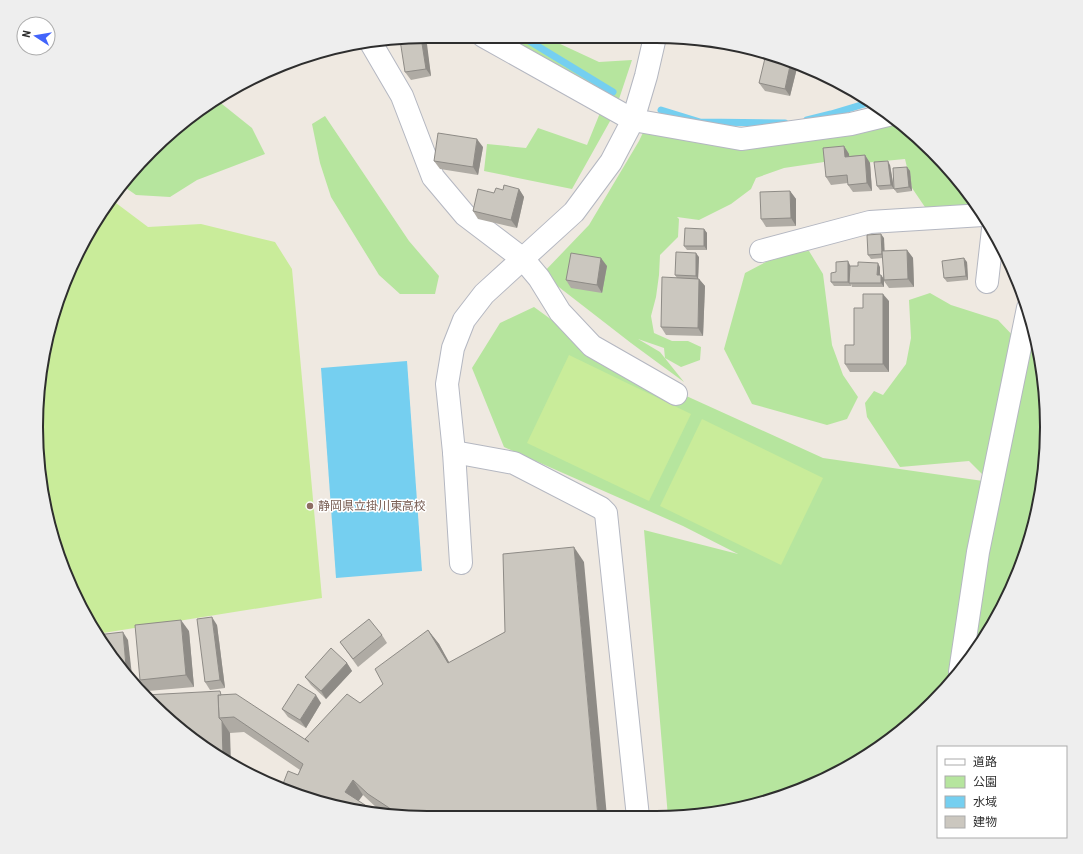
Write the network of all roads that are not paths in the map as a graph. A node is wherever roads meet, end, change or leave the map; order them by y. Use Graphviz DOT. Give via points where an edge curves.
graph roads {
  1 [pos="496,43"];
  2 [pos="654,43"];
  3 [pos="373,47"];
  4 [pos="882,117"];
  5 [pos="633,120"];
  6 [pos="976,215"];
  7 [pos="992,241"];
  8 [pos="761,251"];
  9 [pos="523,259"];
  10 [pos="987,282"];
  11 [pos="1025,322"];
  12 [pos="676,394"];
  13 [pos="454,452"];
  14 [pos="462,563"];
  15 [pos="962,660"];
  16 [pos="637,811"];
  1 -- 5 [label="street"];
  2 -- 5 [label="street"];
  3 -- 9 [label="street" via="402,96 433,177 465,215"];
  4 -- 5 [label="street" via="851,124 740,139"];
  5 -- 9 [label="street" via="611,162 574,212"];
  6 -- 8 [label="street" via="870,222"];
  7 -- 10 [label="street"];
  9 -- 12 [label="street" via="539,278 560,312 592,346"];
  9 -- 13 [label="street" via="484,294 464,320 453,348 448,384"];
  11 -- 15 [label="street" via="978,552"];
  13 -- 14 [label="street"];
  13 -- 16 [label="street" via="514,463 601,508 606,513"];
}
